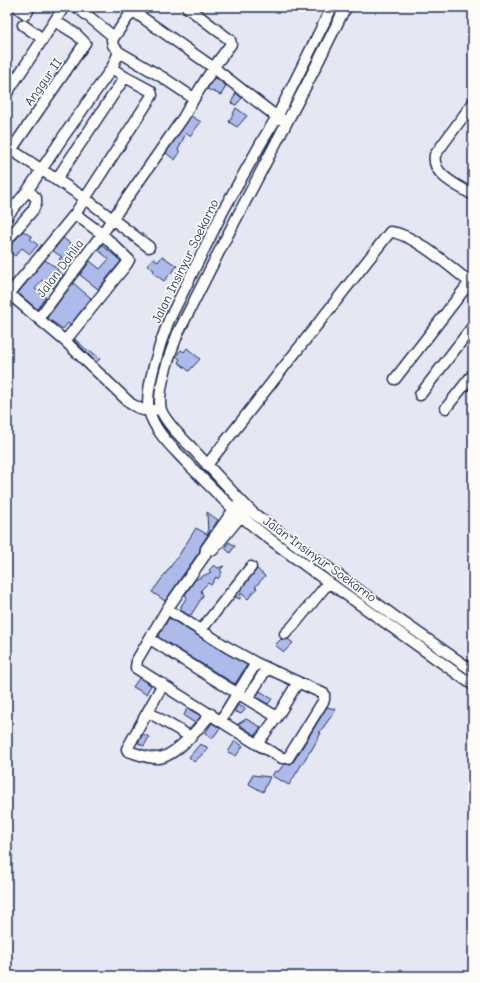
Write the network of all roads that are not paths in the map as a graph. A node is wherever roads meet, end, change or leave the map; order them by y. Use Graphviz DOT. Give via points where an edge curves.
graph roads {
  1 [pos="17,7"];
  2 [pos="30,7"];
  3 [pos="64,7"];
  4 [pos="77,7"];
  5 [pos="187,7"];
  6 [pos="332,7"];
  7 [pos="347,7"];
  8 [pos="134,9"];
  9 [pos="55,21"];
  10 [pos="23,25"];
  11 [pos="114,37"];
  12 [pos="43,39"];
  13 [pos="119,52"];
  14 [pos="112,68"];
  15 [pos="214,68"];
  16 [pos="125,77"];
  17 [pos="7,93"];
  18 [pos="193,99"];
  19 [pos="473,103"];
  20 [pos="277,117"];
  21 [pos="287,121"];
  22 [pos="9,151"];
  23 [pos="41,170"];
  24 [pos="56,180"];
  25 [pos="235,189"];
  26 [pos="28,190"];
  27 [pos="473,195"];
  28 [pos="247,197"];
  29 [pos="86,199"];
  30 [pos="75,214"];
  31 [pos="7,216"];
  32 [pos="113,219"];
  33 [pos="102,234"];
  34 [pos="7,240"];
  35 [pos="149,247"];
  36 [pos="472,284"];
  37 [pos="8,293"];
  38 [pos="39,318"];
  39 [pos="168,320"];
  40 [pos="182,326"];
  41 [pos="473,326"];
  42 [pos="65,341"];
  43 [pos="473,374"];
  44 [pos="395,378"];
  45 [pos="420,395"];
  46 [pos="446,408"];
  47 [pos="149,410"];
  48 [pos="161,410"];
  49 [pos="207,465"];
  50 [pos="244,504"];
  51 [pos="237,513"];
  52 [pos="251,567"];
  53 [pos="328,582"];
  54 [pos="167,608"];
  55 [pos="391,613"];
  56 [pos="384,622"];
  57 [pos="201,630"];
  58 [pos="285,634"];
  59 [pos="150,639"];
  60 [pos="256,663"];
  61 [pos="267,668"];
  62 [pos="473,671"];
  63 [pos="298,682"];
  64 [pos="163,684"];
  65 [pos="473,685"];
  66 [pos="238,693"];
  67 [pos="248,698"];
  68 [pos="148,712"];
  69 [pos="211,714"];
  70 [pos="277,717"];
  71 [pos="221,720"];
  72 [pos="191,737"];
  73 [pos="257,744"];
  1 -- 2 [label="street" via="26,14"];
  3 -- 9 [label="street"];
  4 -- 11 [label="street"];
  5 -- 15 [label="street, Jalan Dahlia" via="231,42"];
  6 -- 20 [label="street, Jalan Insinyur Soekarno"];
  7 -- 21 [label="street, Jalan Insinyur Soekarno"];
  8 -- 11 [label="street"];
  8 -- 15 [label="street"];
  9 -- 12 [label="street"];
  9 -- 22 [label="street, Anggur II" via="86,43"];
  10 -- 12 [label="street"];
  11 -- 13 [label="street" via="113,45"];
  12 -- 17 [label="street"];
  13 -- 14 [label="street"];
  13 -- 18 [label="street"];
  14 -- 16 [label="street"];
  14 -- 23 [label="street"];
  15 -- 18 [label="street, Jalan Dahlia"];
  15 -- 20 [label="street"];
  16 -- 24 [label="street"];
  16 -- 29 [label="street" via="151,91 152,94"];
  18 -- 32 [label="street, Jalan Dahlia" via="183,118"];
  19 -- 27 [label="street" via="434,155 433,161 438,170"];
  20 -- 21 [label="street"];
  20 -- 25 [label="street, Jalan Insinyur Soekarno"];
  21 -- 28 [label="street, Jalan Insinyur Soekarno"];
  22 -- 23 [label="street"];
  23 -- 24 [label="street"];
  23 -- 26 [label="street"];
  24 -- 29 [label="street"];
  25 -- 28 [label="street"];
  25 -- 39 [label="street, Jalan Insinyur Soekarno"];
  26 -- 31 [label="street"];
  26 -- 34 [label="street" via="36,198 35,206"];
  28 -- 40 [label="street, Jalan Insinyur Soekarno"];
  29 -- 30 [label="street"];
  29 -- 32 [label="street"];
  30 -- 33 [label="street"];
  30 -- 37 [label="street"];
  32 -- 33 [label="street, Jalan Dahlia"];
  32 -- 35 [label="street"];
  33 -- 38 [label="street, Jalan Dahlia"];
  33 -- 42 [label="street" via="128,257 128,263"];
  36 -- 44 [label="street"];
  36 -- 49 [label="street" via="414,240 398,232 390,232"];
  37 -- 38 [label="street"];
  38 -- 42 [label="street"];
  39 -- 40 [label="street"];
  39 -- 47 [label="street, Jalan Insinyur Soekarno" via="153,370"];
  40 -- 48 [label="street, Jalan Insinyur Soekarno" via="165,371 160,400"];
  41 -- 45 [label="street"];
  42 -- 47 [label="street" via="131,404 142,410"];
  43 -- 46 [label="street"];
  47 -- 48 [label="street"];
  47 -- 51 [label="street, Jalan Insinyur Soekarno" via="154,425 165,439"];
  48 -- 49 [label="street, Jalan Insinyur Soekarno" via="165,418"];
  49 -- 50 [label="street, Jalan Insinyur Soekarno"];
  50 -- 51 [label="street"];
  50 -- 55 [label="street, Jalan Insinyur Soekarno" via="277,532"];
  51 -- 53 [label="street, Jalan Insinyur Soekarno"];
  51 -- 54 [label="street"];
  52 -- 57 [label="street"];
  53 -- 56 [label="street, Jalan Insinyur Soekarno"];
  53 -- 58 [label="street"];
  54 -- 57 [label="street"];
  54 -- 59 [label="street"];
  55 -- 56 [label="street"];
  55 -- 62 [label="street, Jalan Insinyur Soekarno"];
  56 -- 65 [label="street, Jalan Insinyur Soekarno"];
  57 -- 60 [label="street"];
  59 -- 64 [label="street" via="137,660 136,668"];
  59 -- 66 [label="street"];
  60 -- 61 [label="street"];
  60 -- 66 [label="street"];
  61 -- 63 [label="street"];
  61 -- 67 [label="street"];
  63 -- 70 [label="street"];
  63 -- 73 [label="street" via="322,692 325,696 289,757 282,758"];
  64 -- 68 [label="street"];
  64 -- 69 [label="street"];
  66 -- 67 [label="street"];
  66 -- 71 [label="street"];
  67 -- 70 [label="street"];
  68 -- 72 [label="street"];
  68 -- 72 [label="street" via="128,751 152,758 164,757"];
  69 -- 71 [label="street"];
  69 -- 72 [label="street"];
  70 -- 73 [label="street"];
  71 -- 73 [label="street"];
}
